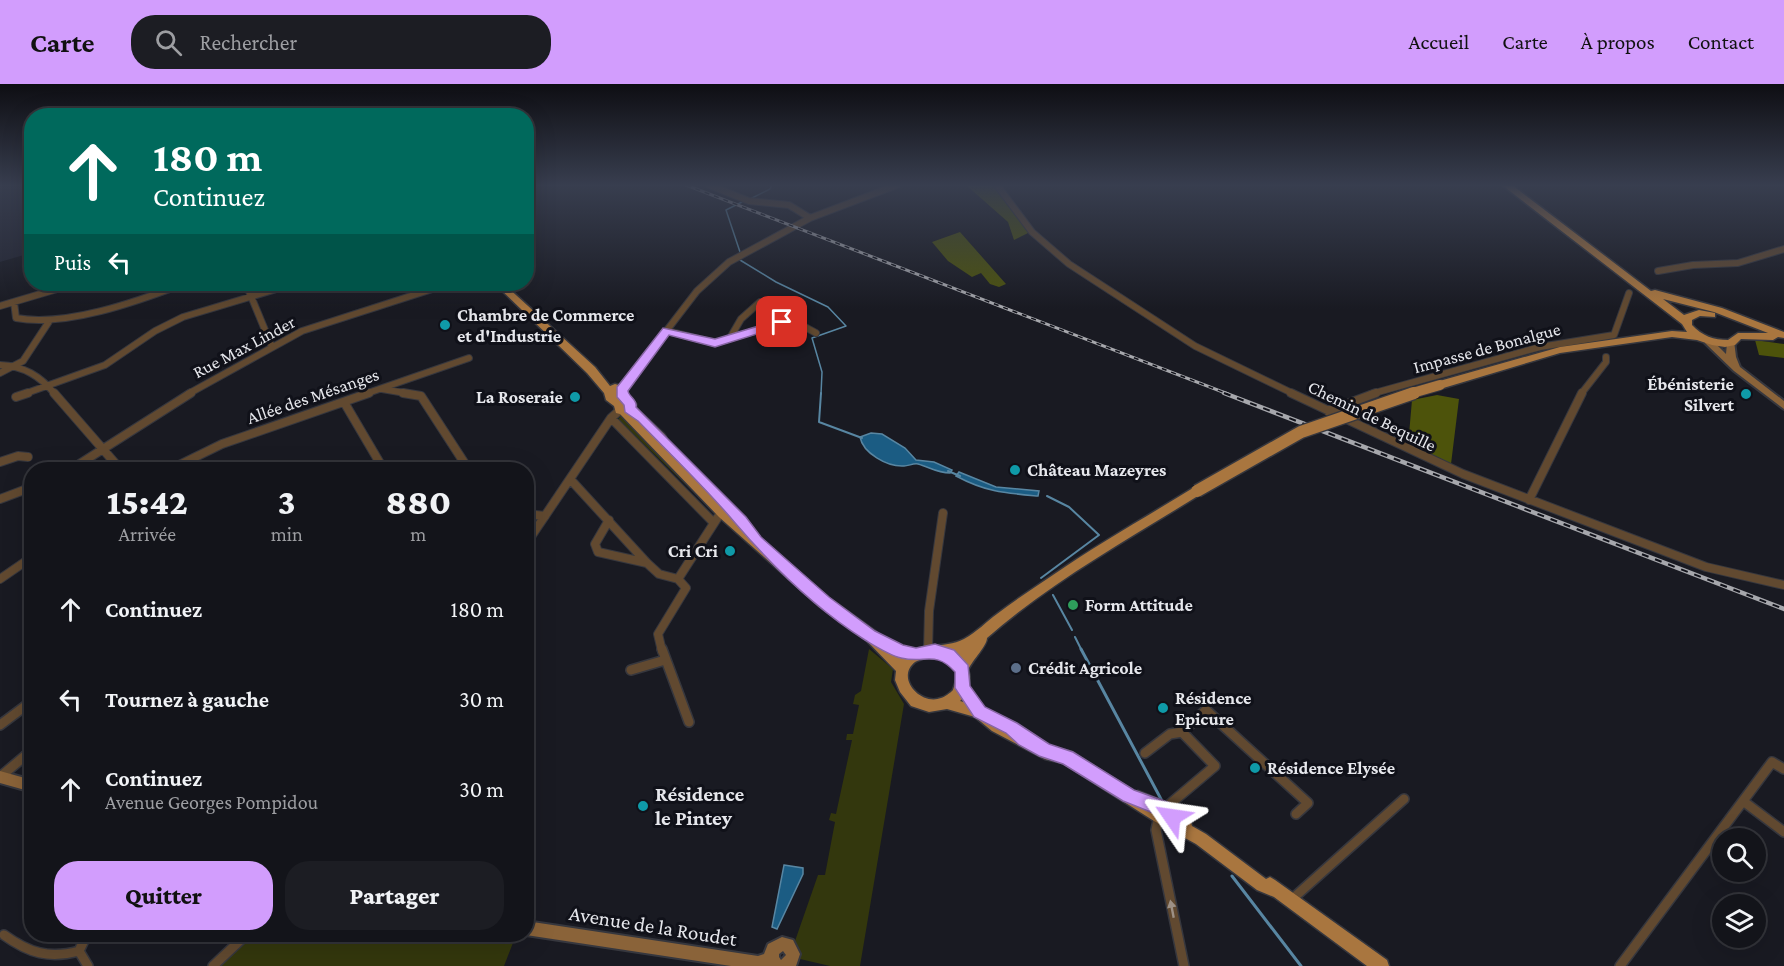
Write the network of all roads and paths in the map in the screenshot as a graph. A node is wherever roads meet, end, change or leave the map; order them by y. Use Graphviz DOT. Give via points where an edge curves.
graph roads {
  1 [pos="795,226"];
  2 [pos="1028,226"];
  3 [pos="1558,226"];
  4 [pos="1784,249"];
  5 [pos="1658,271"];
  6 [pos="1619,274"];
  7 [pos="51,291"];
  8 [pos="162,291"];
  9 [pos="249,291"];
  10 [pos="271,291"];
  11 [pos="426,291"];
  12 [pos="506,291"];
  13 [pos="516,291"];
  14 [pos="1629,293"];
  15 [pos="252,297"];
  16 [pos="14,302"];
  17 [pos="1661,303"];
  18 [pos="0,306"];
  19 [pos="1696,314"];
  20 [pos="50,320"];
  21 [pos="792,320"];
  22 [pos="1687,324"];
  23 [pos="1732,325"];
  24 [pos="667,331"];
  25 [pos="816,333"];
  26 [pos="1672,334"];
  27 [pos="1784,337"];
  28 [pos="730,338"];
  29 [pos="1704,339"];
  30 [pos="1735,339"];
  31 [pos="272,347"];
  32 [pos="1606,357"];
  33 [pos="469,358"];
  34 [pos="0,365"];
  35 [pos="17,366"];
  36 [pos="1737,369"];
  37 [pos="0,373"];
  38 [pos="47,384"];
  39 [pos="380,389"];
  40 [pos="615,390"];
  41 [pos="16,397"];
  42 [pos="344,402"];
  43 [pos="1784,406"];
  44 [pos="1328,411"];
  45 [pos="621,412"];
  46 [pos="104,448"];
  47 [pos="28,457"];
  48 [pos="0,462"];
  49 [pos="82,462"];
  50 [pos="115,462"];
  51 [pos="185,462"];
  52 [pos="379,462"];
  53 [pos="464,462"];
  54 [pos="570,479"];
  55 [pos="24,490"];
  56 [pos="0,499"];
  57 [pos="1529,500"];
  58 [pos="943,513"];
  59 [pos="534,515"];
  60 [pos="545,516"];
  61 [pos="609,520"];
  62 [pos="534,532"];
  63 [pos="24,562"];
  64 [pos="647,562"];
  65 [pos="9,571"];
  66 [pos="0,573"];
  67 [pos="0,579"];
  68 [pos="678,579"];
  69 [pos="1784,585"];
  70 [pos="1028,600"];
  71 [pos="870,635"];
  72 [pos="929,652"];
  73 [pos="665,660"];
  74 [pos="902,669"];
  75 [pos="962,669"];
  76 [pos="631,670"];
  77 [pos="963,688"];
  78 [pos="947,704"];
  79 [pos="24,707"];
  80 [pos="981,713"];
  81 [pos="689,722"];
  82 [pos="0,725"];
  83 [pos="1182,732"];
  84 [pos="1145,753"];
  85 [pos="24,757"];
  86 [pos="1784,770"];
  87 [pos="0,777"];
  88 [pos="24,784"];
  89 [pos="1404,799"];
  90 [pos="1743,801"];
  91 [pos="1161,812"];
  92 [pos="1296,814"];
  93 [pos="1784,832"];
  94 [pos="1290,901"];
  95 [pos="534,929"];
  96 [pos="4,935"];
  97 [pos="83,942"];
  98 [pos="238,942"];
  99 [pos="79,951"];
  100 [pos="1361,953"];
  101 [pos="784,964"];
  102 [pos="88,966"];
  103 [pos="213,966"];
  104 [pos="1184,966"];
  105 [pos="1372,966"];
  106 [pos="1380,966"];
  107 [pos="1620,966"];
  1 -- 24 [label="street" via="721,267"];
  2 -- 44 [label="street, Chemin de Bequille" via="1069,264 1179,337"];
  3 -- 6 [label="main road"];
  4 -- 5 [label="street" via="1738,263"];
  6 -- 17 [label="main road"];
  6 -- 27 [label="main road" via="1671,299 1715,309"];
  7 -- 16 [label="street"];
  8 -- 20 [label="street"];
  9 -- 15 [label="street"];
  10 -- 15 [label="street"];
  11 -- 31 [label="street, Rue Max Linder" via="302,331"];
  12 -- 40 [label="main road"];
  13 -- 40 [label="main road"];
  14 -- 44 [label="street, Impasse de Bonalgue" via="1614,335 1540,347 1357,399"];
  15 -- 31 [label="street"];
  15 -- 38 [label="street" via="183,317 105,364"];
  16 -- 18 [label="street"];
  16 -- 20 [label="street" via="16,318"];
  17 -- 19 [label="main road"];
  17 -- 22 [label="main road"];
  19 -- 22 [label="main road" via="1687,318"];
  19 -- 23 [label="main road" via="1712,315"];
  20 -- 35 [label="street"];
  21 -- 25 [label="street"];
  21 -- 28 [label="street"];
  21 -- 28 [label="street" via="760,302 741,319"];
  22 -- 26 [label="main road"];
  22 -- 29 [label="main road"];
  23 -- 27 [label="main road"];
  23 -- 30 [label="main road"];
  24 -- 28 [label="street" via="715,343"];
  24 -- 40 [label="street"];
  26 -- 29 [label="main road"];
  26 -- 70 [label="main road, bridge" via="1560,350 1347,414 1301,432 1262,451"];
  27 -- 30 [label="main road"];
  29 -- 30 [label="main road"];
  29 -- 36 [label="street"];
  30 -- 36 [label="street" via="1731,357"];
  31 -- 46 [label="street, Rue Max Linder"];
  32 -- 57 [label="street" via="1578,399"];
  33 -- 39 [label="street, Allée des Mésanges"];
  34 -- 35 [label="street"];
  35 -- 37 [label="street"];
  35 -- 38 [label="street"];
  36 -- 43 [label="street"];
  38 -- 41 [label="street"];
  38 -- 46 [label="street"];
  39 -- 42 [label="street, Allée des Mésanges"];
  39 -- 53 [label="street" via="421,396"];
  40 -- 45 [label="main road" via="608,395 619,404"];
  42 -- 51 [label="street, Allée des Mésanges" via="222,444"];
  42 -- 52 [label="street"];
  44 -- 57 [label="street, Chemin de Bequille" via="1416,454"];
  45 -- 54 [label="street"];
  45 -- 68 [label="street" via="716,519"];
  45 -- 71 [label="main road" via="723,514 824,602"];
  46 -- 49 [label="street, Rue Max Linder"];
  46 -- 50 [label="street"];
  47 -- 48 [label="street"];
  54 -- 60 [label="street"];
  54 -- 61 [label="street"];
  55 -- 56 [label="street"];
  57 -- 69 [label="street, Chemin de Bequille" via="1706,567"];
  58 -- 72 [label="street" via="929,611"];
  59 -- 60 [label="street"];
  60 -- 62 [label="street"];
  61 -- 64 [label="street"];
  61 -- 64 [label="street" via="595,544 598,552"];
  63 -- 65 [label="street"];
  64 -- 68 [label="street" via="659,574"];
  65 -- 66 [label="street"];
  65 -- 67 [label="street"];
  68 -- 73 [label="street" via="686,588 658,634"];
  70 -- 72 [label="main road" via="959,648"];
  70 -- 75 [label="main road" via="978,643"];
  71 -- 72 [label="main road" via="900,651"];
  71 -- 74 [label="main road"];
  72 -- 74 [label="main road"];
  72 -- 75 [label="main road" via="955,659"];
  73 -- 76 [label="street"];
  73 -- 81 [label="street"];
  74 -- 78 [label="main road" via="901,684 910,698 932,706"];
  75 -- 77 [label="main road"];
  77 -- 78 [label="main road"];
  77 -- 80 [label="main road"];
  78 -- 80 [label="main road"];
  79 -- 82 [label="street"];
  80 -- 91 [label="main road" via="997,727"];
  83 -- 84 [label="street" via="1170,734"];
  83 -- 91 [label="street" via="1215,766"];
  83 -- 92 [label="street" via="1206,710 1308,803"];
  85 -- 87 [label="street"];
  86 -- 90 [label="street" via="1772,762"];
  87 -- 88 [label="street"];
  89 -- 94 [label="street"];
  90 -- 93 [label="street"];
  90 -- 107 [label="street"];
  91 -- 94 [label="main road"];
  104 -- 91 [label="street, one-way" via="1156,830"];
  94 -- 100 [label="main road"];
  95 -- 101 [label="street, Avenue de la Roudet"];
  96 -- 99 [label="street" via="32,954 53,957"];
  97 -- 99 [label="street"];
  98 -- 103 [label="street"];
  99 -- 102 [label="street"];
  100 -- 105 [label="main road"];
  100 -- 106 [label="main road"];
}
